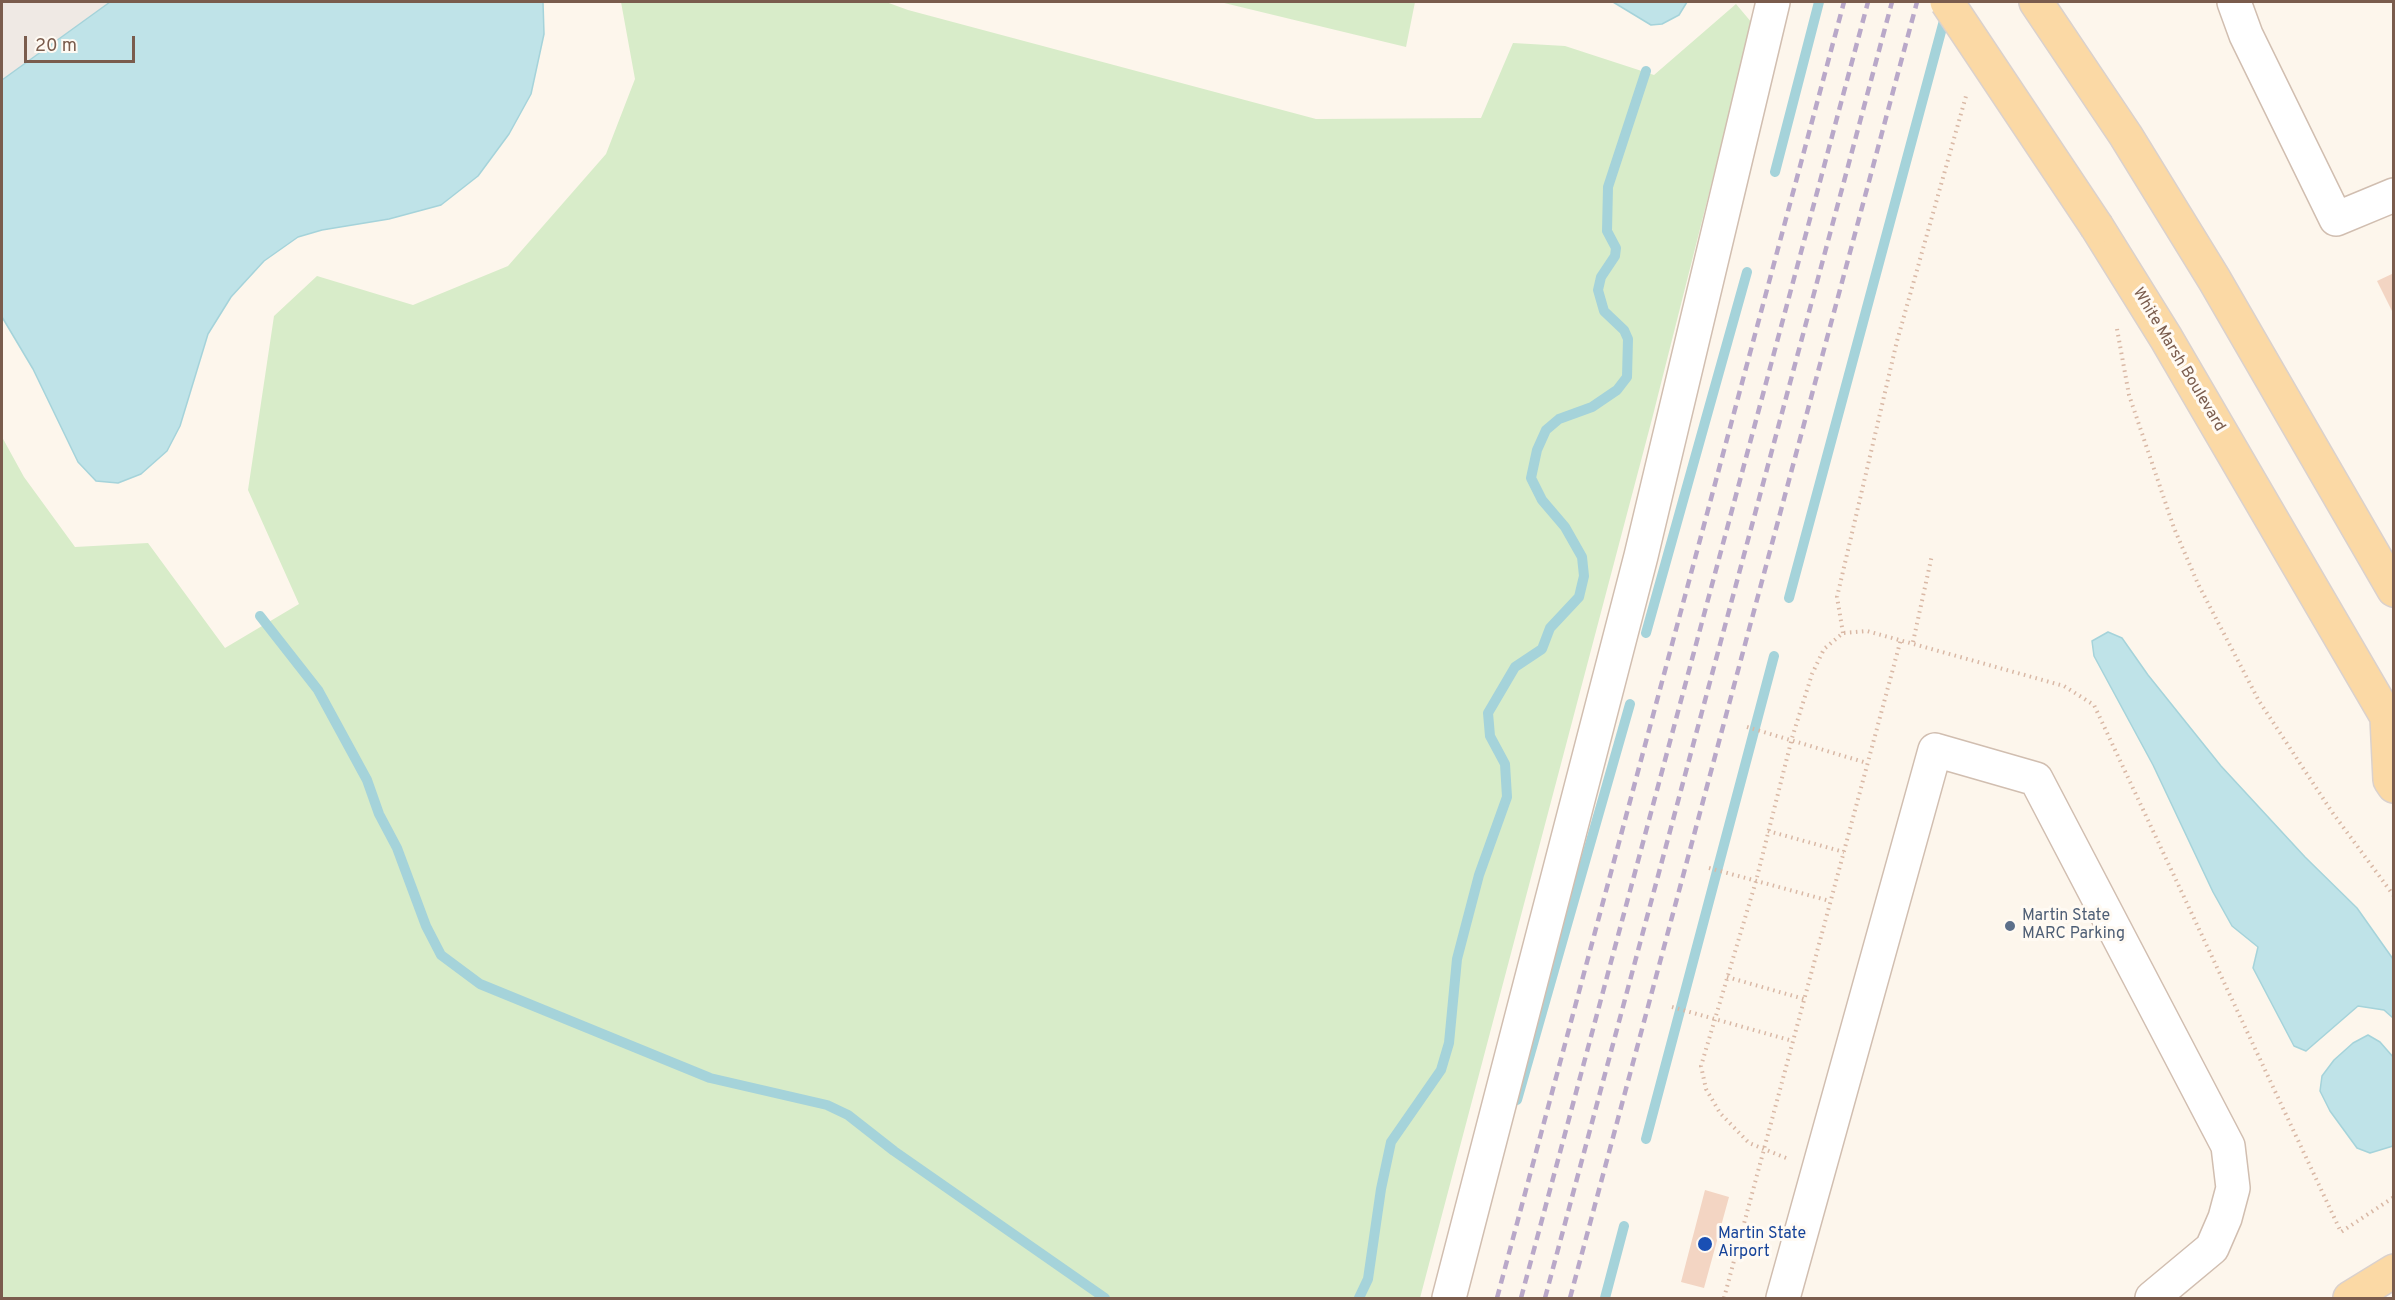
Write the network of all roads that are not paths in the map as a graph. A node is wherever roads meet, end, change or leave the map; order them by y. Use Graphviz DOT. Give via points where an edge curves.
graph roads {
  1 [pos="1773,2"];
  2 [pos="1947,2"];
  3 [pos="2036,2"];
  4 [pos="2234,2"];
  5 [pos="2394,195"];
  6 [pos="2394,590"];
  7 [pos="2390,724"];
  8 [pos="2394,786"];
  9 [pos="2394,1245"];
  10 [pos="2371,1285"];
  11 [pos="1449,1299"];
  12 [pos="1784,1299"];
  13 [pos="2152,1299"];
  1 -- 11 [label="lane" via="1641,556"];
  2 -- 7 [label="main road, White Marsh Boulevard, bridge" via="2097,227 2172,348"];
  3 -- 6 [label="main road" via="2126,135"];
  4 -- 5 [label="lane" via="2246,35 2336,219"];
  7 -- 8 [label="main road" via="2390,780"];
  9 -- 10 [label="main road"];
  12 -- 13 [label="lane" via="1935,750 2036,779 2228,1146 2233,1188 2212,1248"];
}
